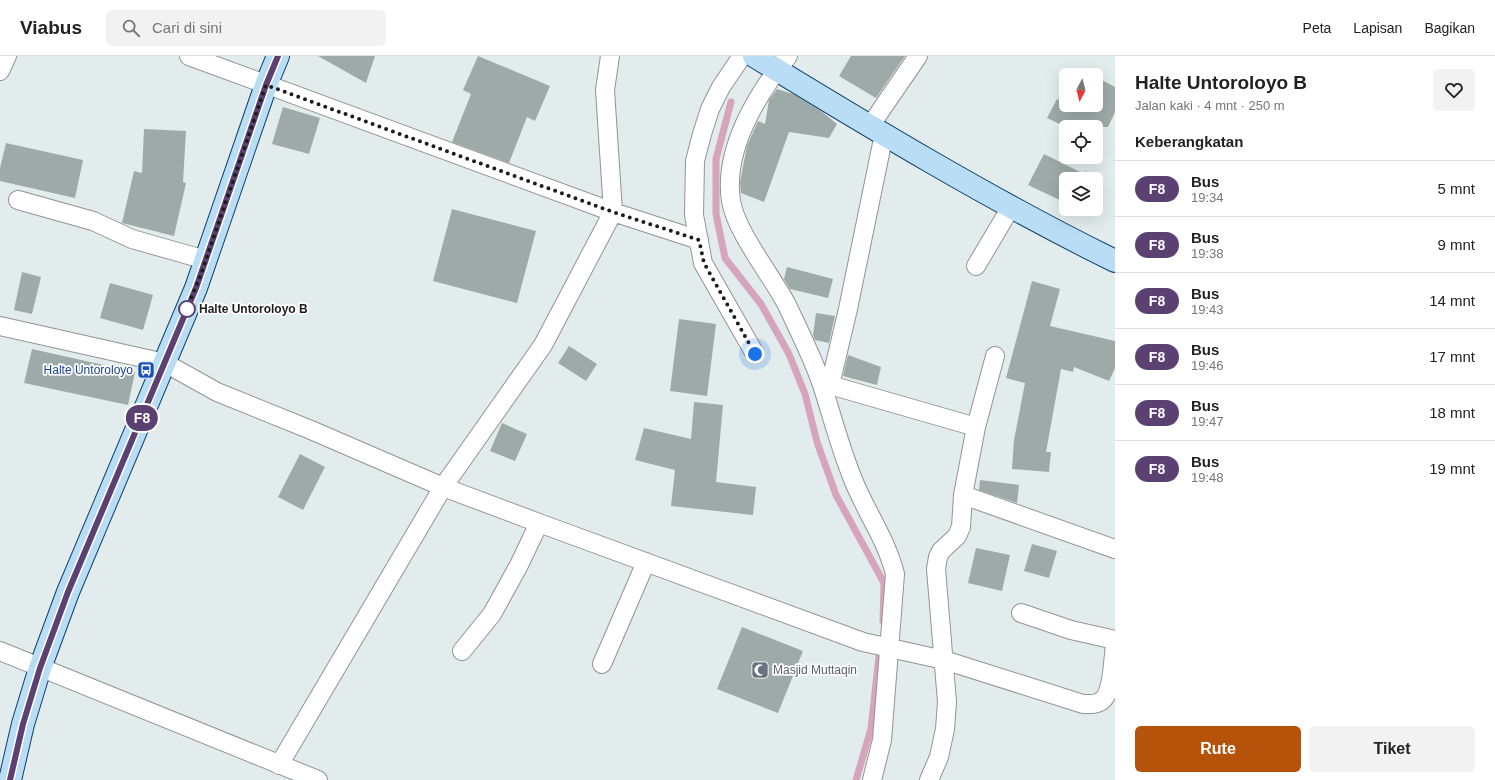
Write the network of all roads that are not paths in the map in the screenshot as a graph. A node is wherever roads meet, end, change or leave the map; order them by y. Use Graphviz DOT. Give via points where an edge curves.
graph roads {
  1 [pos="7,56"];
  2 [pos="189,56"];
  3 [pos="278,56"];
  4 [pos="610,56"];
  5 [pos="742,56"];
  6 [pos="754,56"];
  7 [pos="918,56"];
  8 [pos="779,64"];
  9 [pos="0,71"];
  10 [pos="266,85"];
  11 [pos="877,130"];
  12 [pos="18,200"];
  13 [pos="1011,207"];
  14 [pos="613,212"];
  15 [pos="699,240"];
  16 [pos="206,260"];
  17 [pos="1115,261"];
  18 [pos="976,266"];
  19 [pos="0,326"];
  20 [pos="755,354"];
  21 [pos="995,356"];
  22 [pos="165,364"];
  23 [pos="826,384"];
  24 [pos="976,427"];
  25 [pos="443,487"];
  26 [pos="963,495"];
  27 [pos="539,523"];
  28 [pos="1115,549"];
  29 [pos="646,562"];
  30 [pos="1021,613"];
  31 [pos="1115,640"];
  32 [pos="1115,644"];
  33 [pos="885,646"];
  34 [pos="0,651"];
  35 [pos="462,651"];
  36 [pos="944,660"];
  37 [pos="602,664"];
  38 [pos="40,668"];
  39 [pos="279,765"];
  40 [pos="10,780"];
  41 [pos="318,780"];
  42 [pos="872,780"];
  43 [pos="929,780"];
  1 -- 9 [label="street"];
  2 -- 10 [label="street"];
  3 -- 10 [label="main road"];
  4 -- 14 [label="street" via="605,90"];
  5 -- 15 [label="street" via="721,87 698,149 694,181 694,215"];
  6 -- 8 [label="main road"];
  7 -- 11 [label="street"];
  8 -- 11 [label="main road"];
  8 -- 23 [label="street" via="741,131 732,171 731,202 738,222 786,304"];
  10 -- 14 [label="street"];
  10 -- 16 [label="main road"];
  11 -- 13 [label="main road"];
  11 -- 23 [label="street" via="848,309"];
  12 -- 16 [label="street" via="93,220 132,239"];
  13 -- 17 [label="main road"];
  13 -- 18 [label="street"];
  14 -- 15 [label="street"];
  14 -- 25 [label="street" via="543,345"];
  15 -- 20 [label="street" via="704,263"];
  16 -- 22 [label="main road"];
  19 -- 22 [label="street"];
  21 -- 24 [label="street"];
  22 -- 25 [label="street" via="217,392"];
  22 -- 38 [label="main road" via="68,592"];
  23 -- 24 [label="street"];
  23 -- 33 [label="street" via="839,442 857,492 890,554 895,574"];
  24 -- 26 [label="street"];
  25 -- 27 [label="street"];
  25 -- 39 [label="street"];
  26 -- 28 [label="street"];
  26 -- 36 [label="street" via="961,527 957,536 941,551 936,569"];
  27 -- 29 [label="street"];
  27 -- 35 [label="street" via="492,614"];
  29 -- 33 [label="street" via="863,642"];
  29 -- 37 [label="street"];
  30 -- 31 [label="street" via="1065,628"];
  32 -- 36 [label="street" via="1110,686 1105,698 1096,704 1083,704"];
  33 -- 36 [label="street"];
  33 -- 42 [label="street" via="882,740"];
  34 -- 38 [label="street"];
  36 -- 43 [label="street" via="946,729 939,757"];
  38 -- 39 [label="street"];
  38 -- 40 [label="main road"];
  39 -- 41 [label="street"];
}
